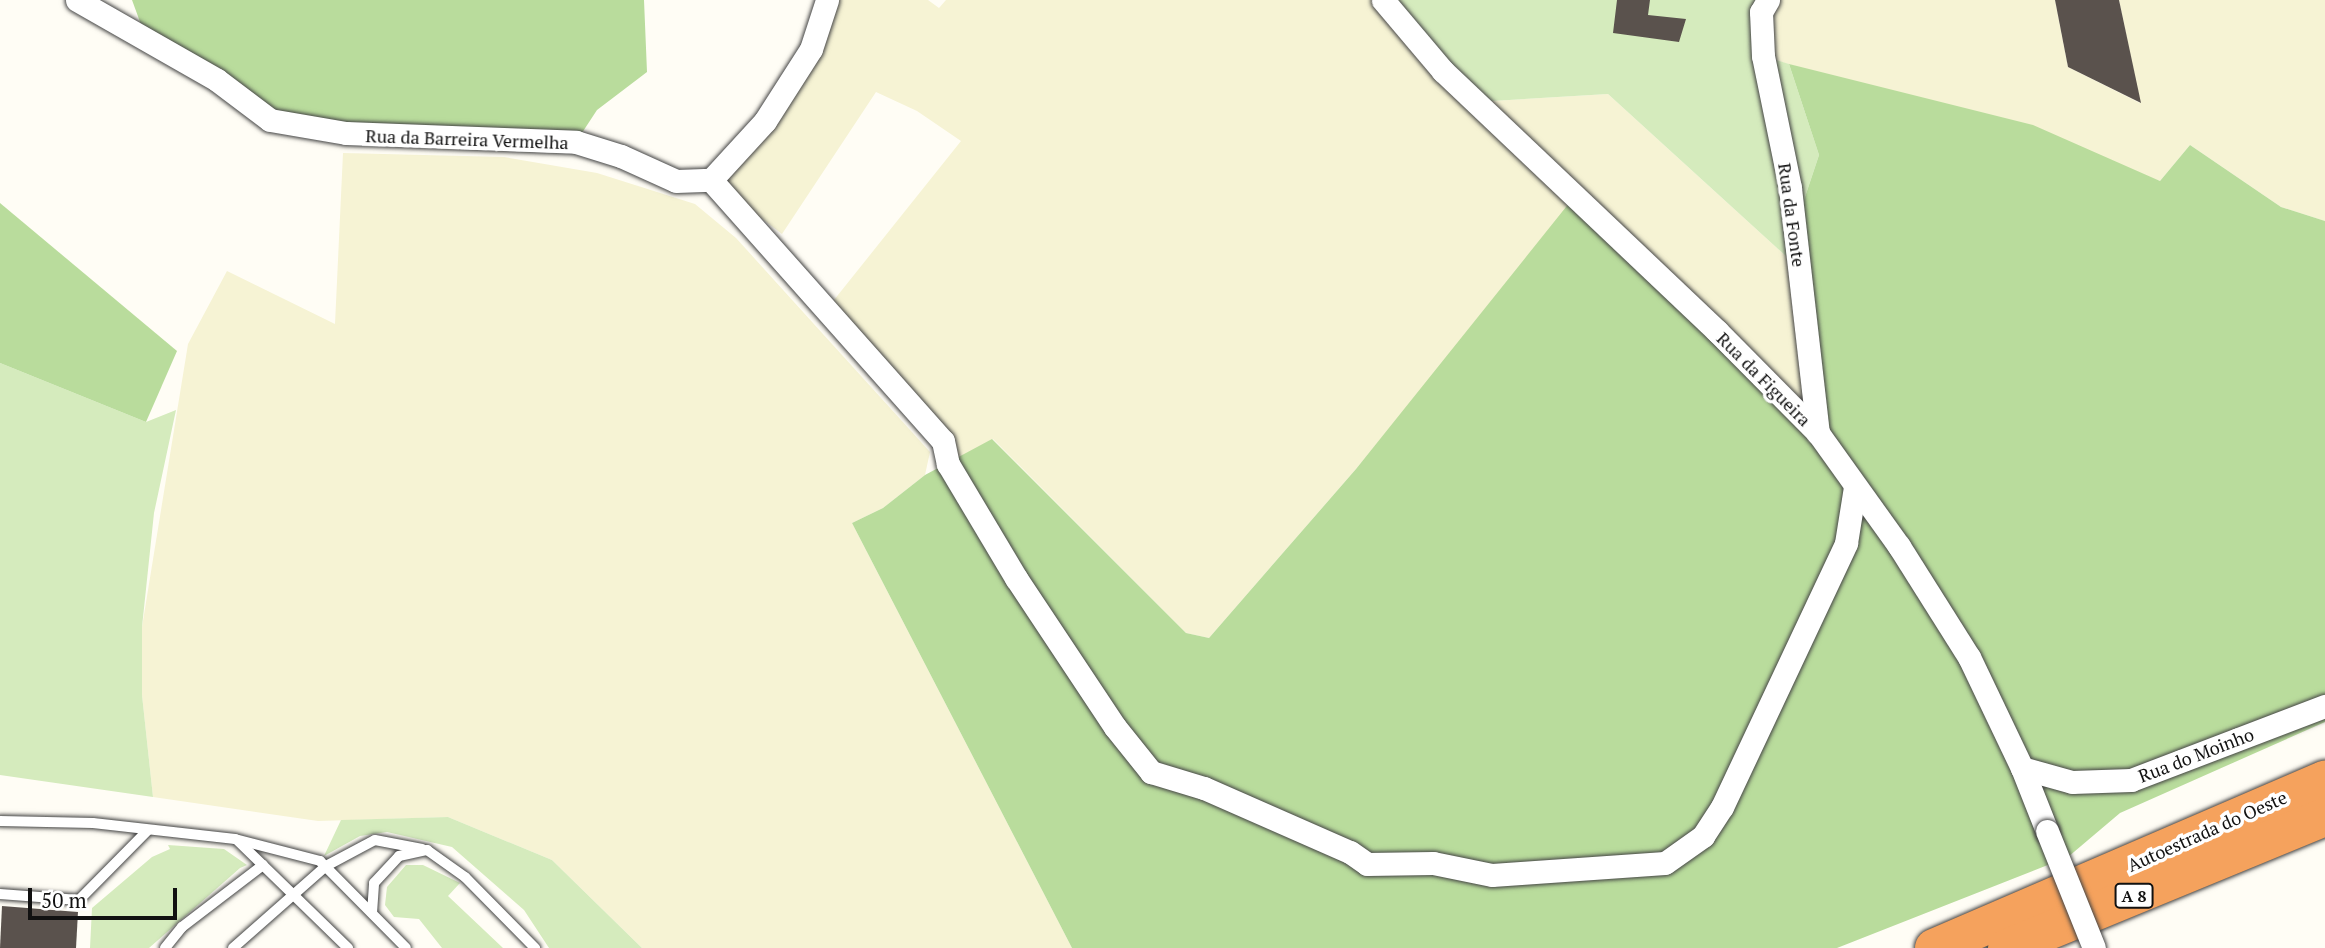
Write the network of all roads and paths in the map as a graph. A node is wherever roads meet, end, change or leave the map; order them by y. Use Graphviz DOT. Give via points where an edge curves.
graph roads {
  1 [pos="77,0"];
  2 [pos="827,0"];
  3 [pos="1383,0"];
  4 [pos="1768,0"];
  5 [pos="710,180"];
  6 [pos="1818,433"];
  7 [pos="1855,487"];
  8 [pos="2325,706"];
  9 [pos="2022,768"];
  10 [pos="2325,780"];
  11 [pos="2325,817"];
  12 [pos="0,821"];
  13 [pos="148,830"];
  14 [pos="235,839"];
  15 [pos="427,850"];
  16 [pos="263,865"];
  17 [pos="326,866"];
  18 [pos="0,894"];
  19 [pos="294,894"];
  20 [pos="372,913"];
  21 [pos="165,948"];
  22 [pos="233,948"];
  23 [pos="348,948"];
  24 [pos="406,948"];
  25 [pos="535,948"];
  26 [pos="1934,948"];
  27 [pos="2007,948"];
  28 [pos="2094,948"];
  1 -- 5 [label="street, Rua da Barreira Vermelha" via="217,80 271,120 346,134 576,142 676,181"];
  2 -- 5 [label="street" via="811,49 765,121"];
  3 -- 6 [label="street, Rua da Figueira" via="1443,71"];
  4 -- 6 [label="street, Rua da Fonte" via="1761,12 1763,56 1790,188"];
  5 -- 7 [label="street" via="943,441 948,464 1016,578 1115,727 1151,772 1204,788 1350,852 1367,864 1433,863 1492,875 1665,863 1703,836 1722,807 1846,543"];
  6 -- 7 [label="street, Rua da Figueira"];
  7 -- 9 [label="street, Rua da Figueira" via="1899,546 1969,657"];
  8 -- 9 [label="street, Rua do Moinho" via="2131,779 2072,782"];
  9 -- 28 [label="street, Rua da Figueira, bridge"];
  10 -- 26 [label="highway, Autoestrada do Oeste / A 8"];
  11 -- 27 [label="highway, Autoestrada do Oeste / A 8"];
  12 -- 13 [label="lane" via="93,823"];
  13 -- 14 [label="lane"];
  13 -- 18 [label="lane" via="79,900"];
  14 -- 16 [label="lane"];
  14 -- 17 [label="lane"];
  15 -- 17 [label="lane" via="374,840"];
  15 -- 20 [label="lane" via="399,856 374,883"];
  15 -- 25 [label="lane" via="465,877"];
  16 -- 19 [label="lane"];
  16 -- 21 [label="lane" via="182,927"];
  17 -- 19 [label="lane"];
  17 -- 20 [label="lane"];
  19 -- 22 [label="lane"];
  19 -- 23 [label="lane"];
  20 -- 24 [label="lane"];
}
